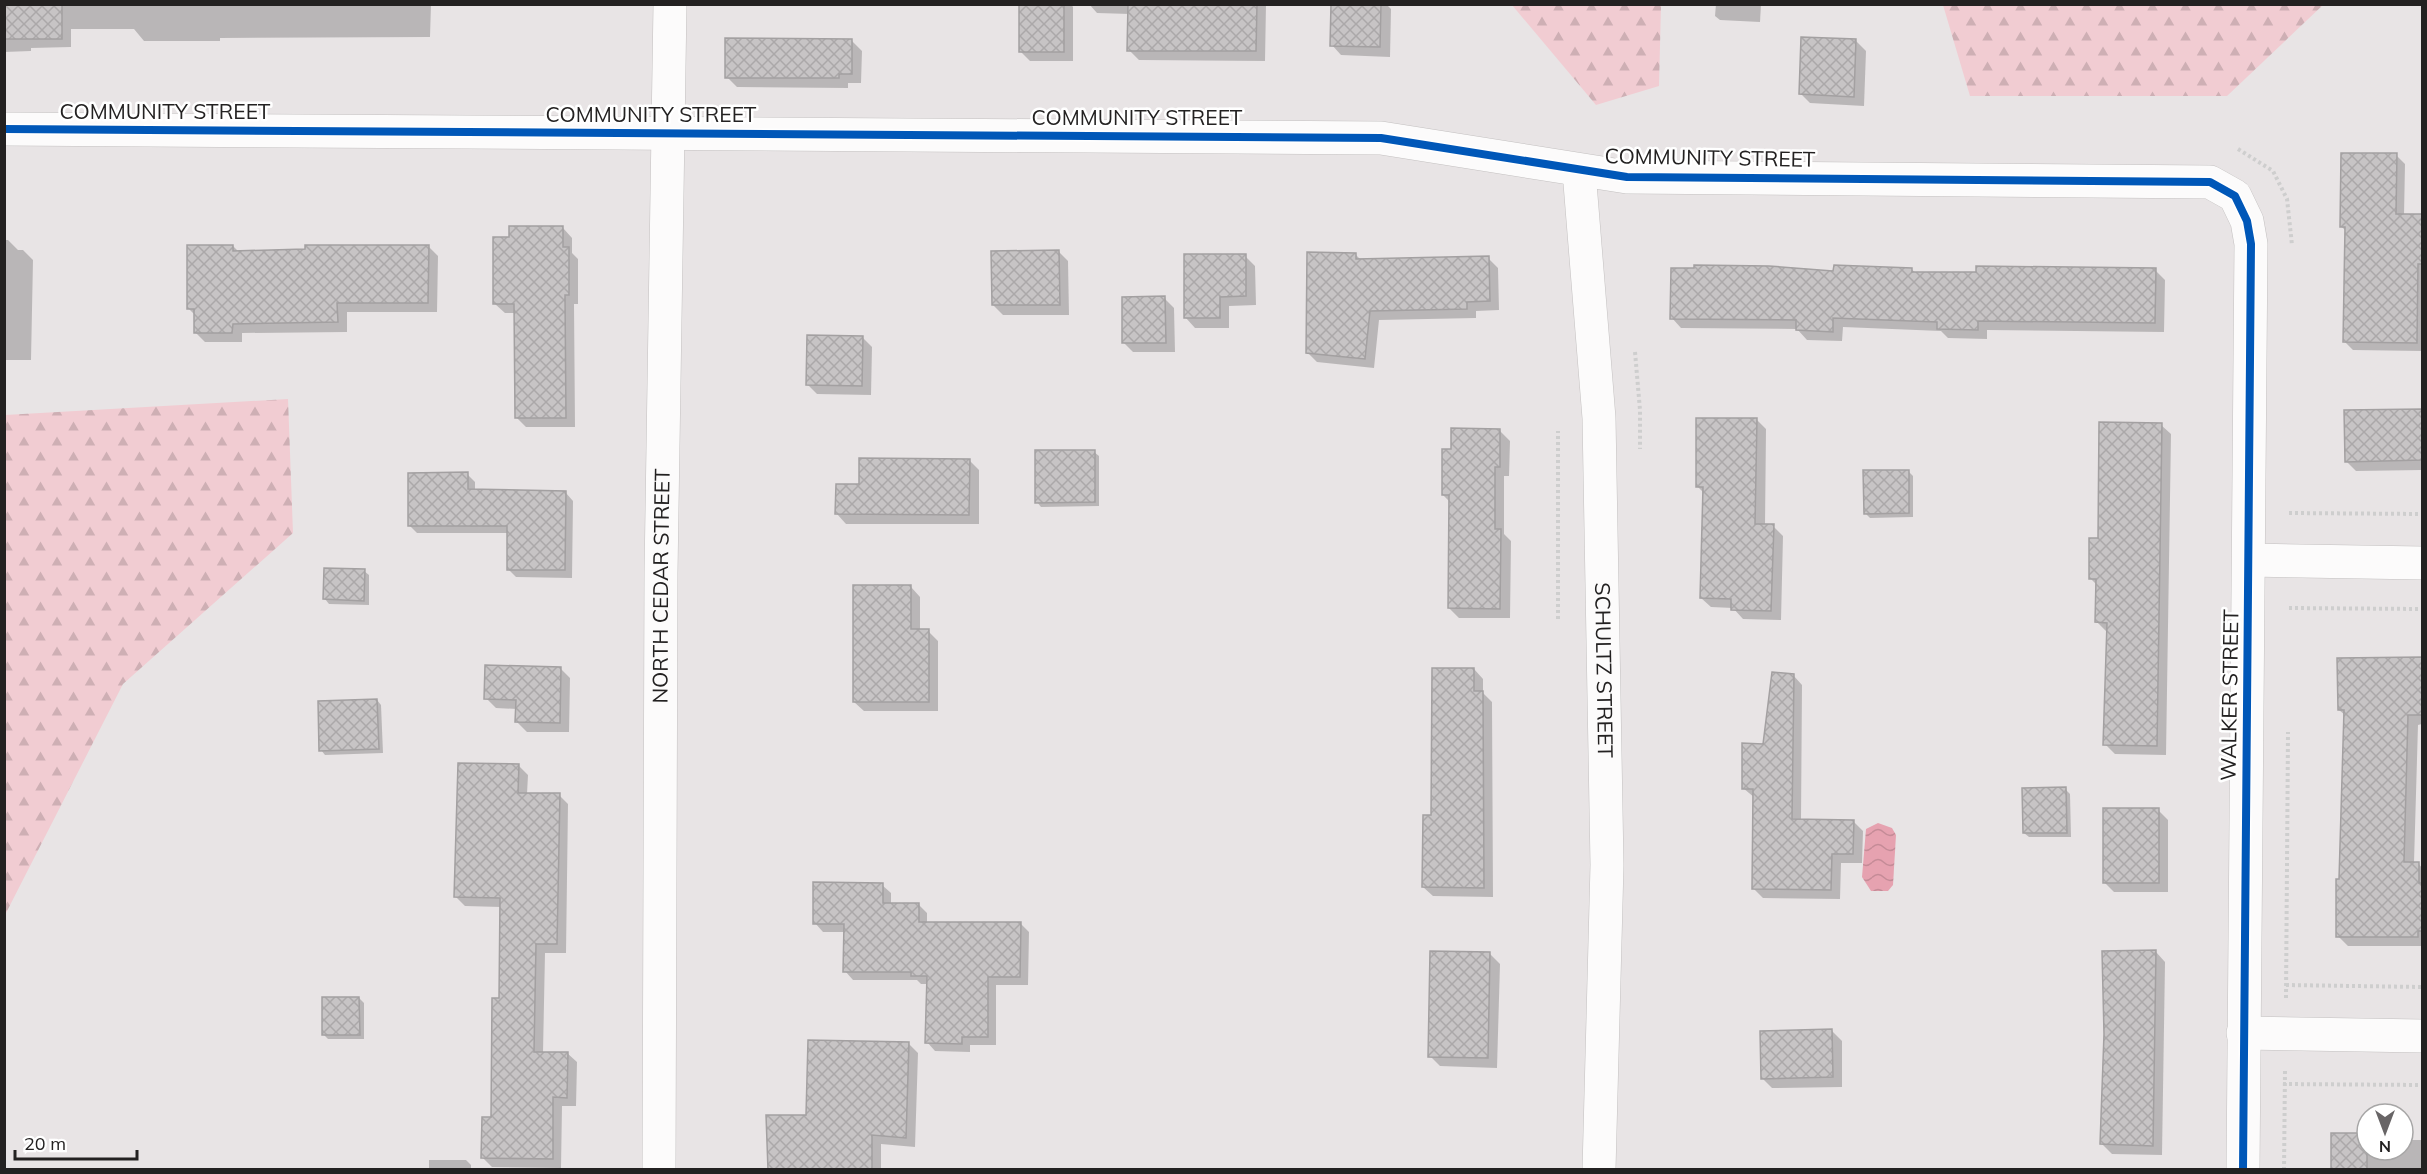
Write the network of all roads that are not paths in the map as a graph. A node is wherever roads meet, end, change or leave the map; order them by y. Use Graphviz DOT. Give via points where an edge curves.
graph roads {
  1 [pos="670,4"];
  2 [pos="4,129"];
  3 [pos="670,132"];
  4 [pos="1579,171"];
  5 [pos="2247,221"];
  6 [pos="2249,560"];
  7 [pos="2422,563"];
  8 [pos="2243,1033"];
  9 [pos="2422,1036"];
  10 [pos="659,1170"];
  11 [pos="1599,1170"];
  12 [pos="2243,1170"];
  1 -- 3 [label="street, NORTH CEDAR STREET"];
  2 -- 3 [label="street, COMMUNITY STREET"];
  3 -- 4 [label="street, COMMUNITY STREET" via="1381,138"];
  3 -- 10 [label="street, NORTH CEDAR STREET" via="661,584"];
  4 -- 5 [label="street, COMMUNITY STREET" via="1627,177 2210,183 2235,196"];
  4 -- 11 [label="street, SCHULTZ STREET" via="1599,418 1607,865"];
  5 -- 6 [label="street, WALKER STREET" via="2251,244"];
  6 -- 7 [label="street"];
  6 -- 8 [label="street, WALKER STREET"];
  8 -- 9 [label="street"];
  8 -- 12 [label="street, WALKER STREET"];
}
